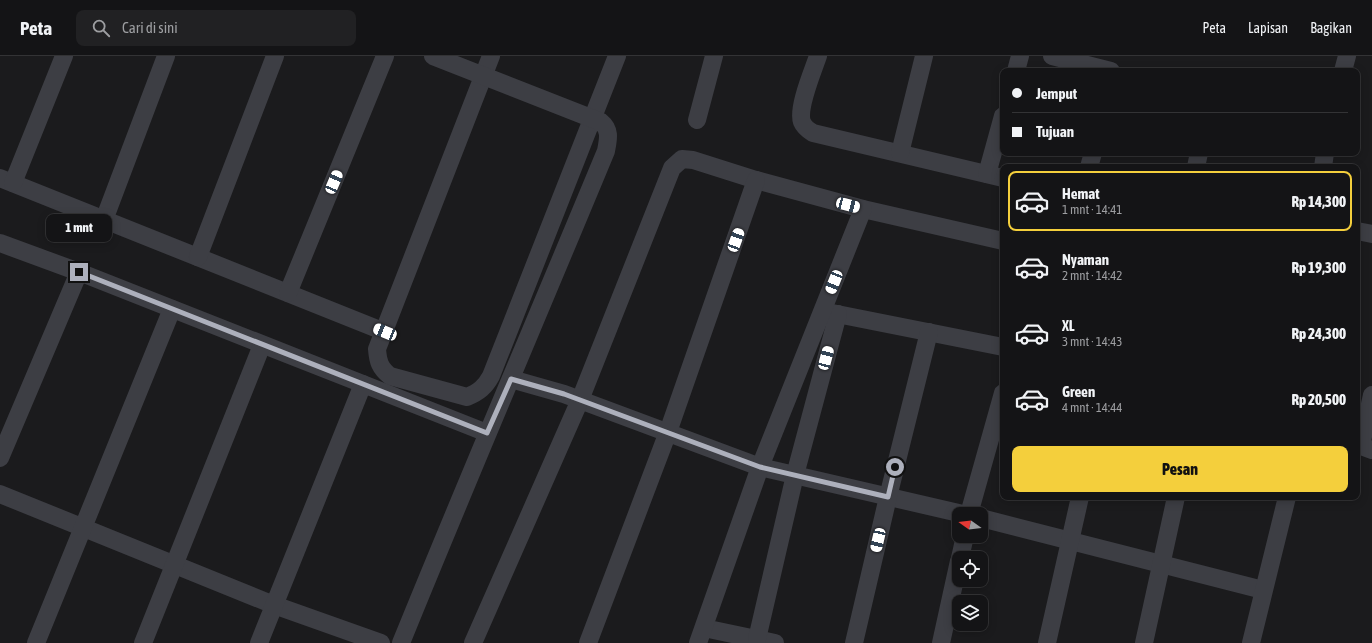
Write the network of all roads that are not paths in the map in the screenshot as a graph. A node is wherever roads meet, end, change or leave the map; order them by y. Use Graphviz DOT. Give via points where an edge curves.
graph roads {
  1 [pos="64,56"];
  2 [pos="166,56"];
  3 [pos="275,56"];
  4 [pos="385,56"];
  5 [pos="433,56"];
  6 [pos="491,56"];
  7 [pos="616,56"];
  8 [pos="714,56"];
  9 [pos="818,56"];
  10 [pos="924,56"];
  11 [pos="1020,56"];
  12 [pos="1347,56"];
  13 [pos="1061,57"];
  14 [pos="1017,68"];
  15 [pos="1100,68"];
  16 [pos="1344,68"];
  17 [pos="484,76"];
  18 [pos="591,118"];
  19 [pos="697,120"];
  20 [pos="1000,138"];
  21 [pos="900,153"];
  22 [pos="995,176"];
  23 [pos="756,180"];
  24 [pos="6,181"];
  25 [pos="863,209"];
  26 [pos="104,220"];
  27 [pos="1360,232"];
  28 [pos="1372,234"];
  29 [pos="1000,240"];
  30 [pos="0,243"];
  31 [pos="198,257"];
  32 [pos="79,272"];
  33 [pos="288,293"];
  34 [pos="172,309"];
  35 [pos="830,312"];
  36 [pos="385,332"];
  37 [pos="929,332"];
  38 [pos="262,345"];
  39 [pos="1000,347"];
  40 [pos="511,379"];
  41 [pos="363,384"];
  42 [pos="1372,395"];
  43 [pos="580,400"];
  44 [pos="1000,404"];
  45 [pos="668,432"];
  46 [pos="487,433"];
  47 [pos="1372,450"];
  48 [pos="0,458"];
  49 [pos="760,467"];
  50 [pos="795,475"];
  51 [pos="0,494"];
  52 [pos="888,497"];
  53 [pos="1079,500"];
  54 [pos="1175,500"];
  55 [pos="1286,500"];
  56 [pos="971,507"];
  57 [pos="952,512"];
  58 [pos="988,520"];
  59 [pos="82,527"];
  60 [pos="1069,540"];
  61 [pos="1161,564"];
  62 [pos="175,565"];
  63 [pos="953,587"];
  64 [pos="1263,590"];
  65 [pos="274,605"];
  66 [pos="701,636"];
  67 [pos="757,640"];
  68 [pos="36,643"];
  69 [pos="144,643"];
  70 [pos="259,643"];
  71 [pos="380,643"];
  72 [pos="400,643"];
  73 [pos="473,643"];
  74 [pos="588,643"];
  75 [pos="775,643"];
  76 [pos="854,643"];
  77 [pos="941,643"];
  78 [pos="1047,643"];
  79 [pos="1144,643"];
  80 [pos="1251,643"];
  1 -- 24 [label="street"];
  2 -- 26 [label="street"];
  3 -- 31 [label="street"];
  4 -- 33 [label="street"];
  5 -- 17 [label="street"];
  6 -- 17 [label="street"];
  7 -- 18 [label="street"];
  8 -- 19 [label="street"];
  9 -- 21 [label="street" via="801,117 807,129 813,133"];
  10 -- 21 [label="street"];
  11 -- 14 [label="street"];
  12 -- 16 [label="street"];
  13 -- 15 [label="street"];
  17 -- 18 [label="street"];
  17 -- 36 [label="street"];
  18 -- 36 [label="street" via="486,385 468,397 390,376 382,369 378,360 378,349"];
  18 -- 40 [label="street" via="606,126 609,137 606,151"];
  20 -- 22 [label="street"];
  21 -- 22 [label="street"];
  23 -- 25 [label="street"];
  23 -- 43 [label="street" via="693,160 682,159 672,168"];
  23 -- 45 [label="street"];
  24 -- 26 [label="street"];
  25 -- 29 [label="street"];
  25 -- 35 [label="street"];
  26 -- 31 [label="street"];
  27 -- 28 [label="street"];
  30 -- 32 [label="street"];
  31 -- 33 [label="street"];
  32 -- 34 [label="street"];
  32 -- 48 [label="street"];
  33 -- 36 [label="street"];
  34 -- 38 [label="street"];
  34 -- 59 [label="street"];
  35 -- 37 [label="street"];
  35 -- 49 [label="street"];
  35 -- 50 [label="street"];
  37 -- 39 [label="street"];
  37 -- 52 [label="street"];
  38 -- 41 [label="street"];
  38 -- 62 [label="street"];
  40 -- 43 [label="street"];
  40 -- 46 [label="street"];
  41 -- 46 [label="street"];
  41 -- 65 [label="street"];
  42 -- 47 [label="street" via="1362,441 1364,447"];
  43 -- 45 [label="street"];
  43 -- 73 [label="street"];
  44 -- 56 [label="street"];
  45 -- 49 [label="street"];
  45 -- 74 [label="street"];
  46 -- 72 [label="street"];
  49 -- 50 [label="street"];
  49 -- 66 [label="street"];
  50 -- 52 [label="street"];
  50 -- 67 [label="street"];
  51 -- 59 [label="street"];
  52 -- 57 [label="street"];
  52 -- 76 [label="street"];
  53 -- 60 [label="street"];
  54 -- 61 [label="street"];
  55 -- 64 [label="street"];
  58 -- 60 [label="street"];
  59 -- 62 [label="street"];
  59 -- 68 [label="street"];
  60 -- 61 [label="street"];
  60 -- 78 [label="street"];
  61 -- 64 [label="street"];
  61 -- 79 [label="street"];
  62 -- 65 [label="street"];
  62 -- 69 [label="street"];
  63 -- 77 [label="street"];
  64 -- 80 [label="street"];
  65 -- 70 [label="street"];
  65 -- 71 [label="street"];
  66 -- 67 [label="street"];
  67 -- 75 [label="street"];
}
